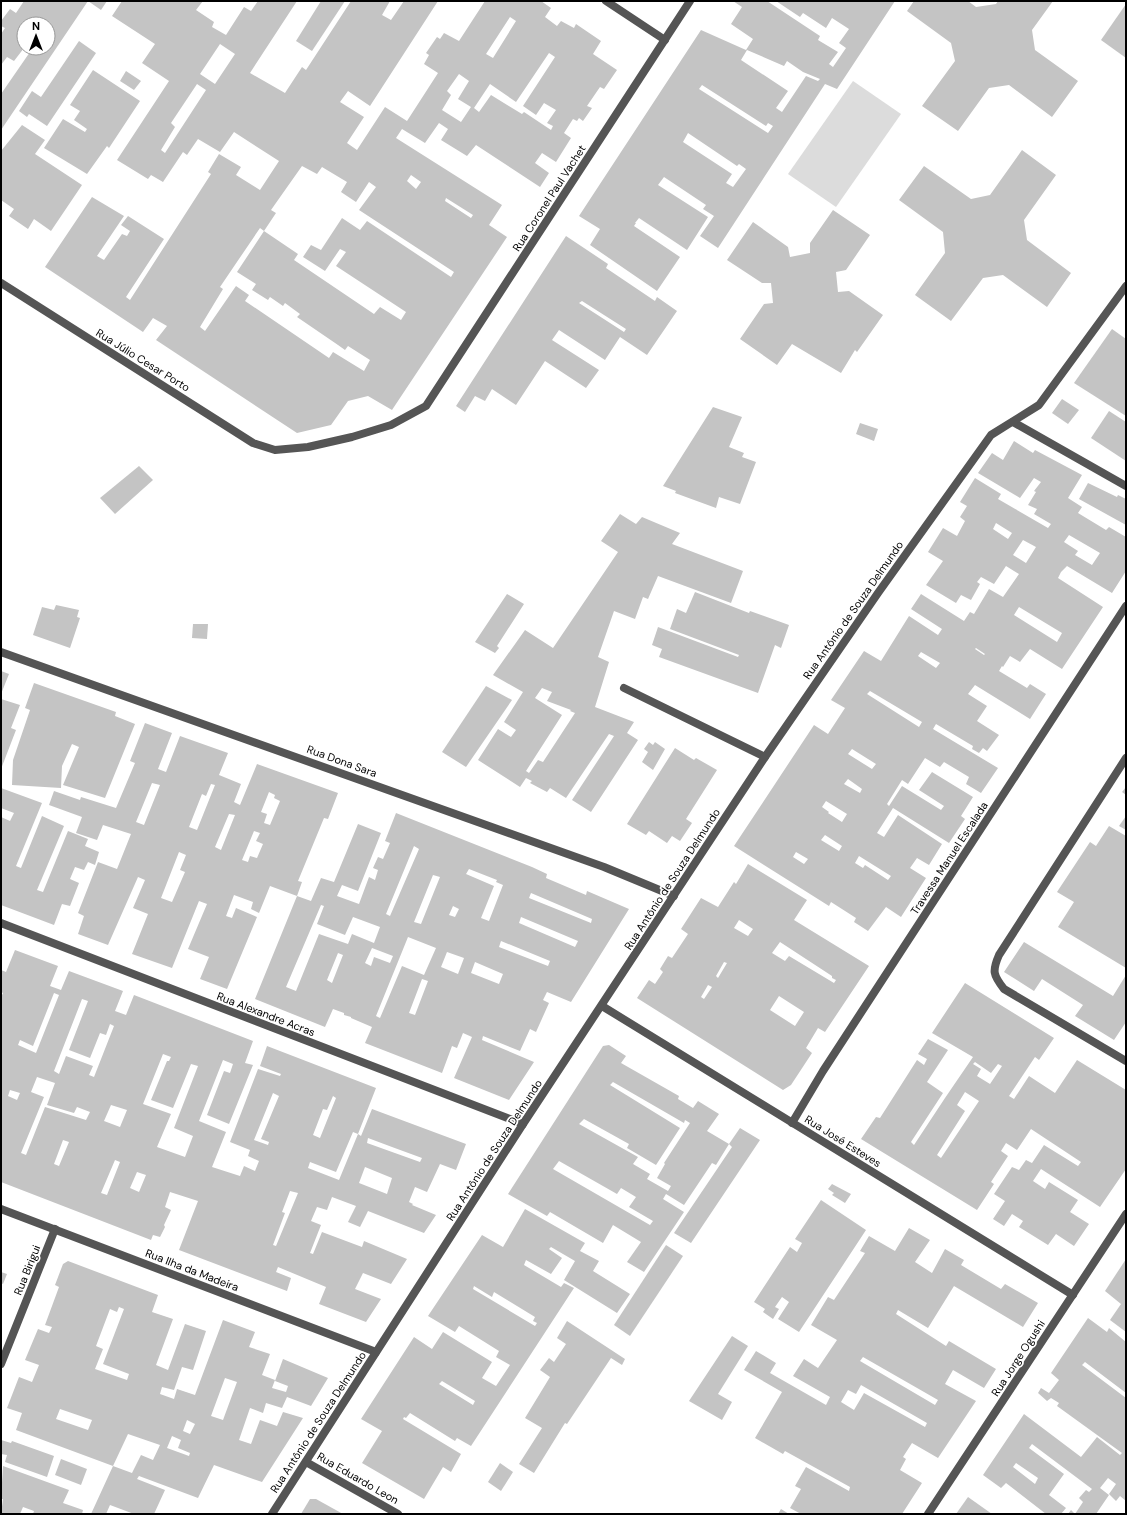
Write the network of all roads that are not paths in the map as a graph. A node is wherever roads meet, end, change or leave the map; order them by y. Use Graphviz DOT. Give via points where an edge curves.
graph roads {
  1 [pos="606,1"];
  2 [pos="690,1"];
  3 [pos="665,40"];
  4 [pos="1,283"];
  5 [pos="1126,286"];
  6 [pos="1013,422"];
  7 [pos="275,450"];
  8 [pos="1126,486"];
  9 [pos="1126,606"];
  10 [pos="1,652"];
  11 [pos="624,688"];
  12 [pos="765,756"];
  13 [pos="1126,758"];
  14 [pos="674,896"];
  15 [pos="1,923"];
  16 [pos="602,1006"];
  17 [pos="1126,1061"];
  18 [pos="792,1122"];
  19 [pos="523,1124"];
  20 [pos="1,1209"];
  21 [pos="1126,1214"];
  22 [pos="55,1229"];
  23 [pos="1073,1295"];
  24 [pos="376,1352"];
  25 [pos="1,1364"];
  26 [pos="306,1462"];
  27 [pos="272,1514"];
  28 [pos="398,1514"];
  29 [pos="928,1514"];
  1 -- 3 [label="street"];
  2 -- 3 [label="street, Rua Coronel Paul Vachet"];
  3 -- 7 [label="street, Rua Coronel Paul Vachet" via="426,406 391,425 352,437 308,447"];
  4 -- 7 [label="street, Rua Júlio Cesar Porto" via="253,443"];
  5 -- 6 [label="street, Rua Antônio de Souza Delmundo" via="1039,405"];
  6 -- 8 [label="street"];
  6 -- 12 [label="street, Rua Antônio de Souza Delmundo" via="991,435"];
  9 -- 18 [label="street, Travessa Manuel Escalada"];
  10 -- 14 [label="street, Rua Dona Sara" via="597,864"];
  11 -- 12 [label="street"];
  12 -- 14 [label="street, Rua Antônio de Souza Delmundo"];
  13 -- 17 [label="street" via="999,955 995,966 995,977 1004,989"];
  14 -- 16 [label="street, Rua Antônio de Souza Delmundo"];
  15 -- 19 [label="street, Rua Alexandre Acras"];
  16 -- 18 [label="street, Rua José Esteves"];
  16 -- 19 [label="street, Rua Antônio de Souza Delmundo"];
  18 -- 23 [label="street, Rua José Esteves"];
  19 -- 24 [label="street, Rua Antônio de Souza Delmundo"];
  20 -- 22 [label="street, Rua Ilha da Madeira"];
  21 -- 23 [label="street, Rua Jorge Ogushi"];
  22 -- 24 [label="street, Rua Ilha da Madeira"];
  22 -- 25 [label="street, Rua Birigui"];
  23 -- 29 [label="street, Rua Jorge Ogushi"];
  24 -- 26 [label="street, Rua Antônio de Souza Delmundo"];
  26 -- 27 [label="street, Rua Antônio de Souza Delmundo"];
  26 -- 28 [label="street, Rua Eduardo Leon"];
}
